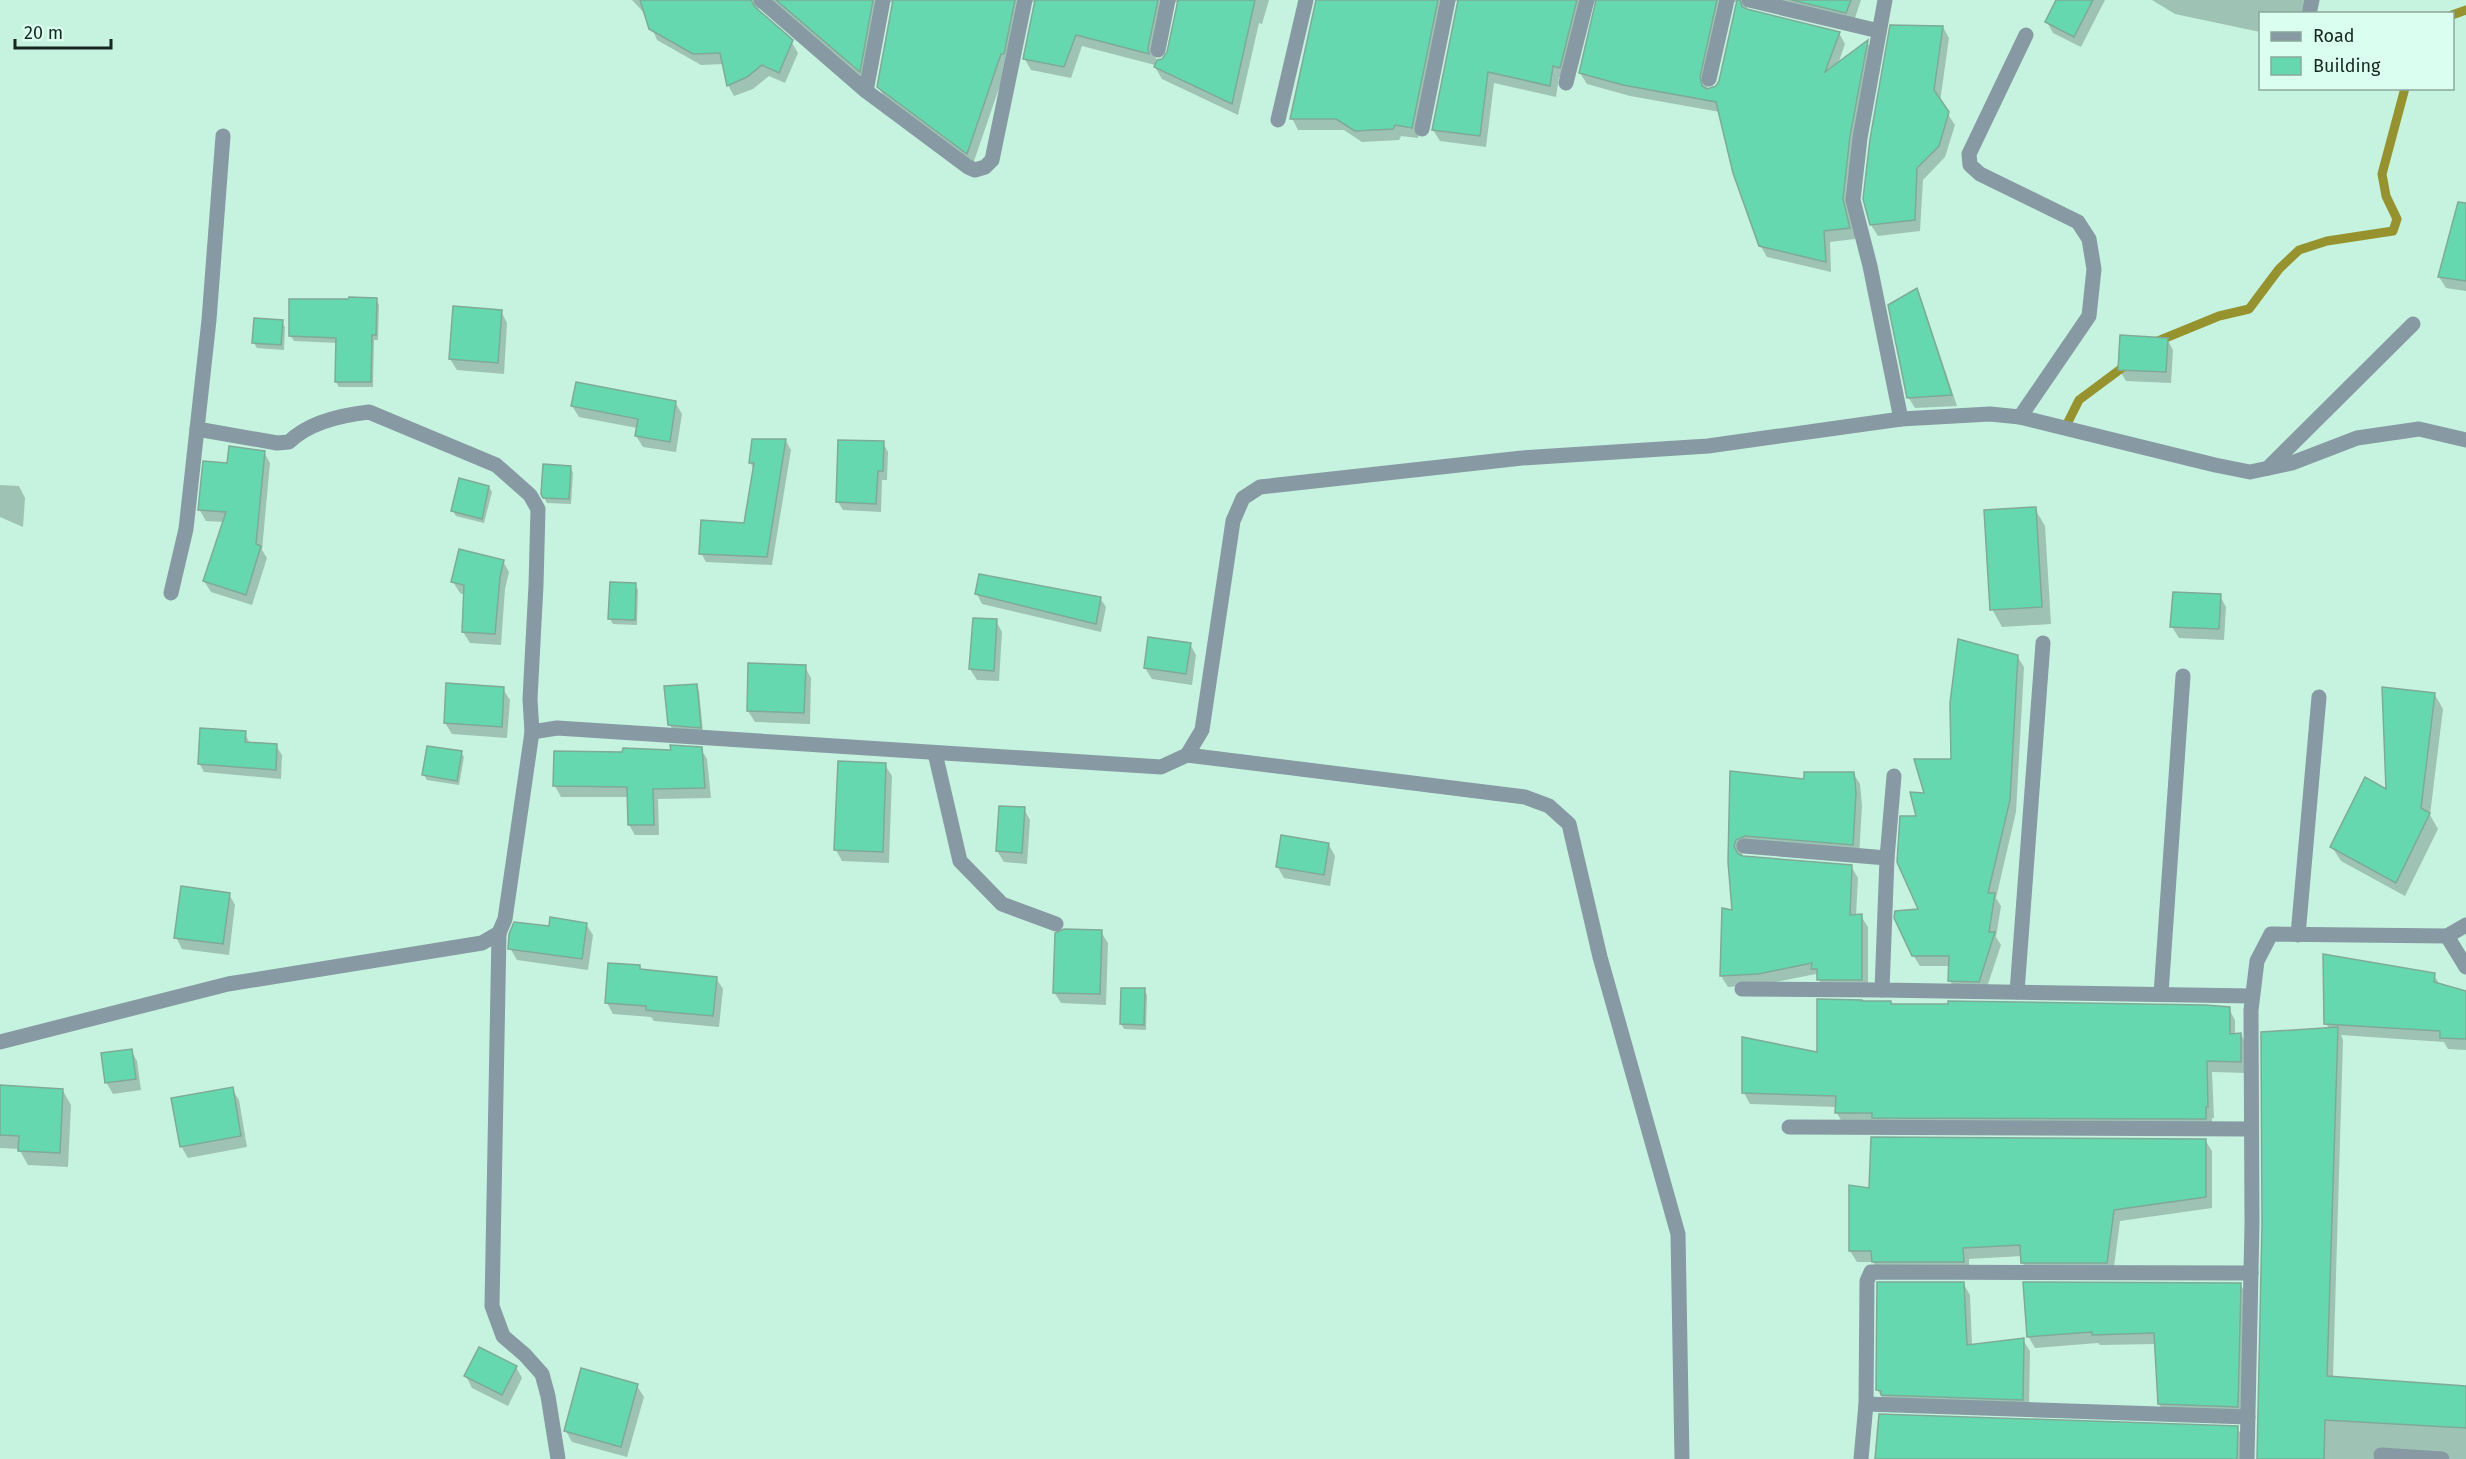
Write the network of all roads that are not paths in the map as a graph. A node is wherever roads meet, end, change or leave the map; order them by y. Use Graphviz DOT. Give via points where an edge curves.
graph roads {
  1 [pos="761,0"];
  2 [pos="883,0"];
  3 [pos="1025,0"];
  4 [pos="1168,0"];
  5 [pos="1306,0"];
  6 [pos="1448,0"];
  7 [pos="1587,0"];
  8 [pos="1727,0"];
  9 [pos="1749,0"];
  10 [pos="1886,0"];
  11 [pos="1879,32"];
  12 [pos="2026,35"];
  13 [pos="1158,50"];
  14 [pos="1709,79"];
  15 [pos="1566,83"];
  16 [pos="866,91"];
  17 [pos="1278,120"];
  18 [pos="1422,129"];
  19 [pos="223,136"];
  20 [pos="2413,324"];
  21 [pos="2020,417"];
  22 [pos="1901,419"];
  23 [pos="197,429"];
  24 [pos="2466,440"];
  25 [pos="2268,468"];
  26 [pos="171,593"];
  27 [pos="2043,643"];
  28 [pos="2183,676"];
  29 [pos="2319,697"];
  30 [pos="532,732"];
  31 [pos="935,753"];
  32 [pos="1187,755"];
  33 [pos="1894,776"];
  34 [pos="1744,846"];
  35 [pos="1887,858"];
  36 [pos="1056,924"];
  37 [pos="2466,925"];
  38 [pos="499,933"];
  39 [pos="2298,935"];
  40 [pos="2447,936"];
  41 [pos="2466,967"];
  42 [pos="1742,989"];
  43 [pos="1882,990"];
  44 [pos="2017,992"];
  45 [pos="2161,994"];
  46 [pos="2252,996"];
  47 [pos="0,1042"];
  48 [pos="1789,1127"];
  49 [pos="2251,1129"];
  50 [pos="2251,1273"];
  51 [pos="1866,1404"];
  52 [pos="2248,1417"];
  53 [pos="2381,1455"];
  54 [pos="558,1459"];
  55 [pos="1682,1459"];
  56 [pos="1861,1459"];
  57 [pos="2247,1459"];
  58 [pos="2442,1459"];
  1 -- 16 [label="street"];
  2 -- 16 [label="street"];
  3 -- 16 [label="street" via="992,160 985,167 968,167"];
  4 -- 13 [label="street"];
  5 -- 17 [label="street"];
  6 -- 18 [label="street"];
  7 -- 15 [label="street"];
  8 -- 14 [label="street"];
  9 -- 11 [label="street"];
  10 -- 11 [label="street"];
  11 -- 22 [label="street" via="1853,200"];
  12 -- 21 [label="street" via="1969,154 1970,165 1980,174 2078,222 2089,239 2094,269 2089,316"];
  19 -- 23 [label="street"];
  20 -- 25 [label="street"];
  21 -- 22 [label="street" via="1990,414"];
  21 -- 25 [label="street" via="2215,465 2250,472"];
  22 -- 32 [label="street" via="1708,446 1522,458 1260,487 1243,498 1233,522 1202,730"];
  23 -- 26 [label="street" via="186,529"];
  23 -- 30 [label="street" via="289,442 299,432 346,415 369,412 496,465 530,495 538,509"];
  24 -- 25 [label="street" via="2419,429 2357,438"];
  27 -- 44 [label="street"];
  28 -- 45 [label="street"];
  29 -- 39 [label="street"];
  30 -- 31 [label="street" via="557,728"];
  30 -- 38 [label="street" via="505,919"];
  31 -- 32 [label="street" via="1161,767"];
  31 -- 36 [label="street" via="960,861 1002,904"];
  32 -- 55 [label="street" via="1525,797 1549,806 1569,824 1600,957 1678,1234"];
  33 -- 35 [label="street"];
  34 -- 35 [label="street"];
  35 -- 43 [label="street"];
  37 -- 40 [label="street"];
  38 -- 47 [label="street" via="482,943 228,984"];
  38 -- 54 [label="street" via="492,1306 503,1336 542,1374"];
  39 -- 40 [label="street"];
  39 -- 46 [label="street" via="2271,934 2257,961"];
  40 -- 41 [label="street"];
  42 -- 43 [label="street"];
  43 -- 44 [label="street"];
  44 -- 45 [label="street"];
  45 -- 46 [label="street"];
  46 -- 49 [label="street"];
  48 -- 49 [label="street"];
  49 -- 50 [label="street"];
  50 -- 51 [label="street" via="1875,1270 1867,1281"];
  50 -- 52 [label="street"];
  51 -- 52 [label="street"];
  51 -- 56 [label="street"];
  52 -- 57 [label="street"];
  53 -- 58 [label="street"];
}
